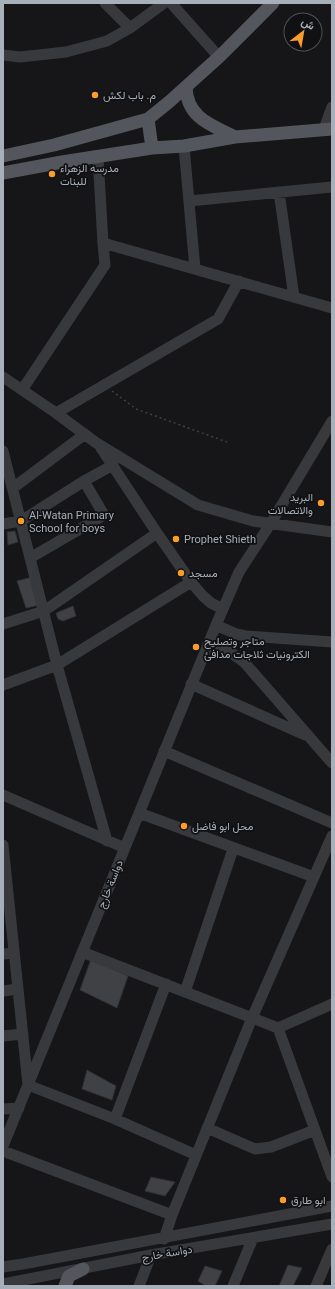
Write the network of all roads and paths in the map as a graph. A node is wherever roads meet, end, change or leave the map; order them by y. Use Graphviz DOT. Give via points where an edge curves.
graph roads {
  1 [pos="105,3"];
  2 [pos="164,3"];
  3 [pos="171,3"];
  4 [pos="273,3"];
  5 [pos="130,28"];
  6 [pos="3,55"];
  7 [pos="219,57"];
  8 [pos="186,87"];
  9 [pos="332,107"];
  10 [pos="148,118"];
  11 [pos="328,129"];
  12 [pos="235,137"];
  13 [pos="184,146"];
  14 [pos="152,148"];
  15 [pos="3,156"];
  16 [pos="98,156"];
  17 [pos="3,173"];
  18 [pos="332,187"];
  19 [pos="279,192"];
  20 [pos="189,201"];
  21 [pos="103,243"];
  22 [pos="195,269"];
  23 [pos="239,281"];
  24 [pos="294,297"];
  25 [pos="332,308"];
  26 [pos="6,379"];
  27 [pos="105,385"];
  28 [pos="22,390"];
  29 [pos="3,391"];
  30 [pos="56,413"];
  31 [pos="332,421"];
  32 [pos="85,434"];
  33 [pos="95,442"];
  34 [pos="227,442"];
  35 [pos="3,451"];
  36 [pos="113,465"];
  37 [pos="84,481"];
  38 [pos="13,488"];
  39 [pos="21,521"];
  40 [pos="271,523"];
  41 [pos="3,524"];
  42 [pos="332,532"];
  43 [pos="157,533"];
  44 [pos="30,558"];
  45 [pos="191,582"];
  46 [pos="223,608"];
  47 [pos="44,611"];
  48 [pos="216,623"];
  49 [pos="3,624"];
  50 [pos="332,642"];
  51 [pos="208,643"];
  52 [pos="57,665"];
  53 [pos="191,684"];
  54 [pos="3,685"];
  55 [pos="309,737"];
  56 [pos="164,751"];
  57 [pos="332,763"];
  58 [pos="3,795"];
  59 [pos="139,813"];
  60 [pos="332,823"];
  61 [pos="332,836"];
  62 [pos="107,841"];
  63 [pos="3,845"];
  64 [pos="125,848"];
  65 [pos="233,849"];
  66 [pos="4,864"];
  67 [pos="314,877"];
  68 [pos="6,903"];
  69 [pos="82,952"];
  70 [pos="9,954"];
  71 [pos="166,984"];
  72 [pos="18,989"];
  73 [pos="3,991"];
  74 [pos="185,992"];
  75 [pos="332,1004"];
  76 [pos="252,1018"];
  77 [pos="278,1028"];
  78 [pos="22,1034"];
  79 [pos="3,1036"];
  80 [pos="28,1085"];
  81 [pos="19,1108"];
  82 [pos="3,1109"];
  83 [pos="115,1119"];
  84 [pos="207,1128"];
  85 [pos="315,1130"];
  86 [pos="3,1146"];
  87 [pos="3,1151"];
  88 [pos="196,1155"];
  89 [pos="332,1177"];
  90 [pos="332,1206"];
  91 [pos="172,1215"];
  92 [pos="332,1224"];
  93 [pos="253,1238"];
  94 [pos="164,1239"];
  95 [pos="332,1249"];
  96 [pos="151,1255"];
  97 [pos="3,1259"];
  98 [pos="23,1264"];
  99 [pos="3,1267"];
  100 [pos="83,1269"];
  101 [pos="3,1284"];
  102 [pos="65,1286"];
  103 [pos="139,1286"];
  104 [pos="233,1286"];
  105 [pos="316,1286"];
  1 -- 5 [label="street"];
  2 -- 5 [label="street"];
  3 -- 7 [label="street"];
  4 -- 7 [label="main road"];
  5 -- 6 [label="street" via="107,41 66,52 20,57"];
  7 -- 8 [label="main road"];
  8 -- 10 [label="main road"];
  8 -- 12 [label="main road" via="188,102 195,114"];
  9 -- 11 [label="street"];
  10 -- 14 [label="main road"];
  10 -- 15 [label="main road" via="54,145"];
  11 -- 12 [label="main road"];
  12 -- 13 [label="main road"];
  13 -- 14 [label="main road"];
  13 -- 20 [label="street"];
  14 -- 16 [label="main road"];
  16 -- 17 [label="main road"];
  16 -- 21 [label="street"];
  18 -- 19 [label="street"];
  19 -- 20 [label="street"];
  19 -- 24 [label="street"];
  20 -- 22 [label="street"];
  21 -- 22 [label="street"];
  21 -- 28 [label="street" via="105,265"];
  22 -- 23 [label="street"];
  23 -- 24 [label="street"];
  23 -- 27 [label="street" via="218,319"];
  24 -- 25 [label="street"];
  26 -- 28 [label="street"];
  26 -- 29 [label="street"];
  27 -- 30 [label="street"];
  27 -- 34 [label="path" via="136,409"];
  28 -- 30 [label="street"];
  30 -- 32 [label="street"];
  31 -- 40 [label="street, دواسة خارج"];
  32 -- 33 [label="street"];
  32 -- 38 [label="street"];
  33 -- 36 [label="street"];
  33 -- 40 [label="street" via="198,505 253,521"];
  35 -- 38 [label="street"];
  36 -- 37 [label="street"];
  36 -- 43 [label="street"];
  37 -- 39 [label="street"];
  37 -- 44 [label="street" via="104,515"];
  38 -- 39 [label="street"];
  39 -- 41 [label="street"];
  39 -- 44 [label="street"];
  40 -- 42 [label="street"];
  40 -- 46 [label="street, دواسة خارج" via="239,572"];
  43 -- 45 [label="street"];
  43 -- 47 [label="street"];
  44 -- 47 [label="street"];
  45 -- 46 [label="street" via="211,603"];
  45 -- 52 [label="street"];
  46 -- 48 [label="street, دواسة خارج"];
  47 -- 49 [label="street"];
  47 -- 52 [label="street"];
  48 -- 50 [label="street" via="236,634 246,636"];
  48 -- 51 [label="street, دواسة خارج"];
  51 -- 53 [label="street, دواسة خارج"];
  51 -- 55 [label="street" via="230,652 244,662"];
  52 -- 54 [label="street"];
  52 -- 62 [label="street"];
  53 -- 55 [label="street"];
  53 -- 56 [label="street, دواسة خارج"];
  55 -- 57 [label="street"];
  56 -- 59 [label="street, دواسة خارج"];
  56 -- 60 [label="street"];
  58 -- 62 [label="street"];
  59 -- 64 [label="street, دواسة خارج"];
  59 -- 65 [label="street"];
  61 -- 67 [label="street"];
  62 -- 64 [label="street"];
  63 -- 66 [label="street"];
  64 -- 69 [label="street, دواسة خارج"];
  65 -- 67 [label="street"];
  65 -- 74 [label="street"];
  66 -- 68 [label="street"];
  67 -- 76 [label="street"];
  68 -- 70 [label="street"];
  69 -- 71 [label="street"];
  69 -- 80 [label="street, دواسة خارج"];
  70 -- 72 [label="street"];
  71 -- 74 [label="street"];
  71 -- 83 [label="street"];
  72 -- 73 [label="street"];
  72 -- 78 [label="street"];
  74 -- 76 [label="street"];
  75 -- 77 [label="street"];
  76 -- 77 [label="street"];
  76 -- 84 [label="street"];
  77 -- 85 [label="street"];
  78 -- 79 [label="street"];
  78 -- 80 [label="street"];
  80 -- 81 [label="street, دواسة خارج"];
  80 -- 83 [label="street"];
  81 -- 82 [label="street"];
  81 -- 86 [label="street, دواسة خارج"];
  83 -- 88 [label="street"];
  84 -- 85 [label="street" via="255,1149 271,1147"];
  84 -- 88 [label="street"];
  85 -- 89 [label="street"];
  87 -- 91 [label="street"];
  88 -- 91 [label="street"];
  90 -- 94 [label="street, دواسة خارج"];
  91 -- 94 [label="street"];
  92 -- 93 [label="street, دواسة خارج"];
  93 -- 96 [label="street, دواسة خارج"];
  93 -- 104 [label="street"];
  94 -- 98 [label="street, دواسة خارج"];
  95 -- 105 [label="street"];
  96 -- 100 [label="street, دواسة خارج"];
  96 -- 103 [label="street"];
  97 -- 98 [label="street"];
  98 -- 99 [label="street, دواسة خارج"];
  100 -- 101 [label="street, دواسة خارج"];
  100 -- 102 [label="main road" via="69,1276"];
}
